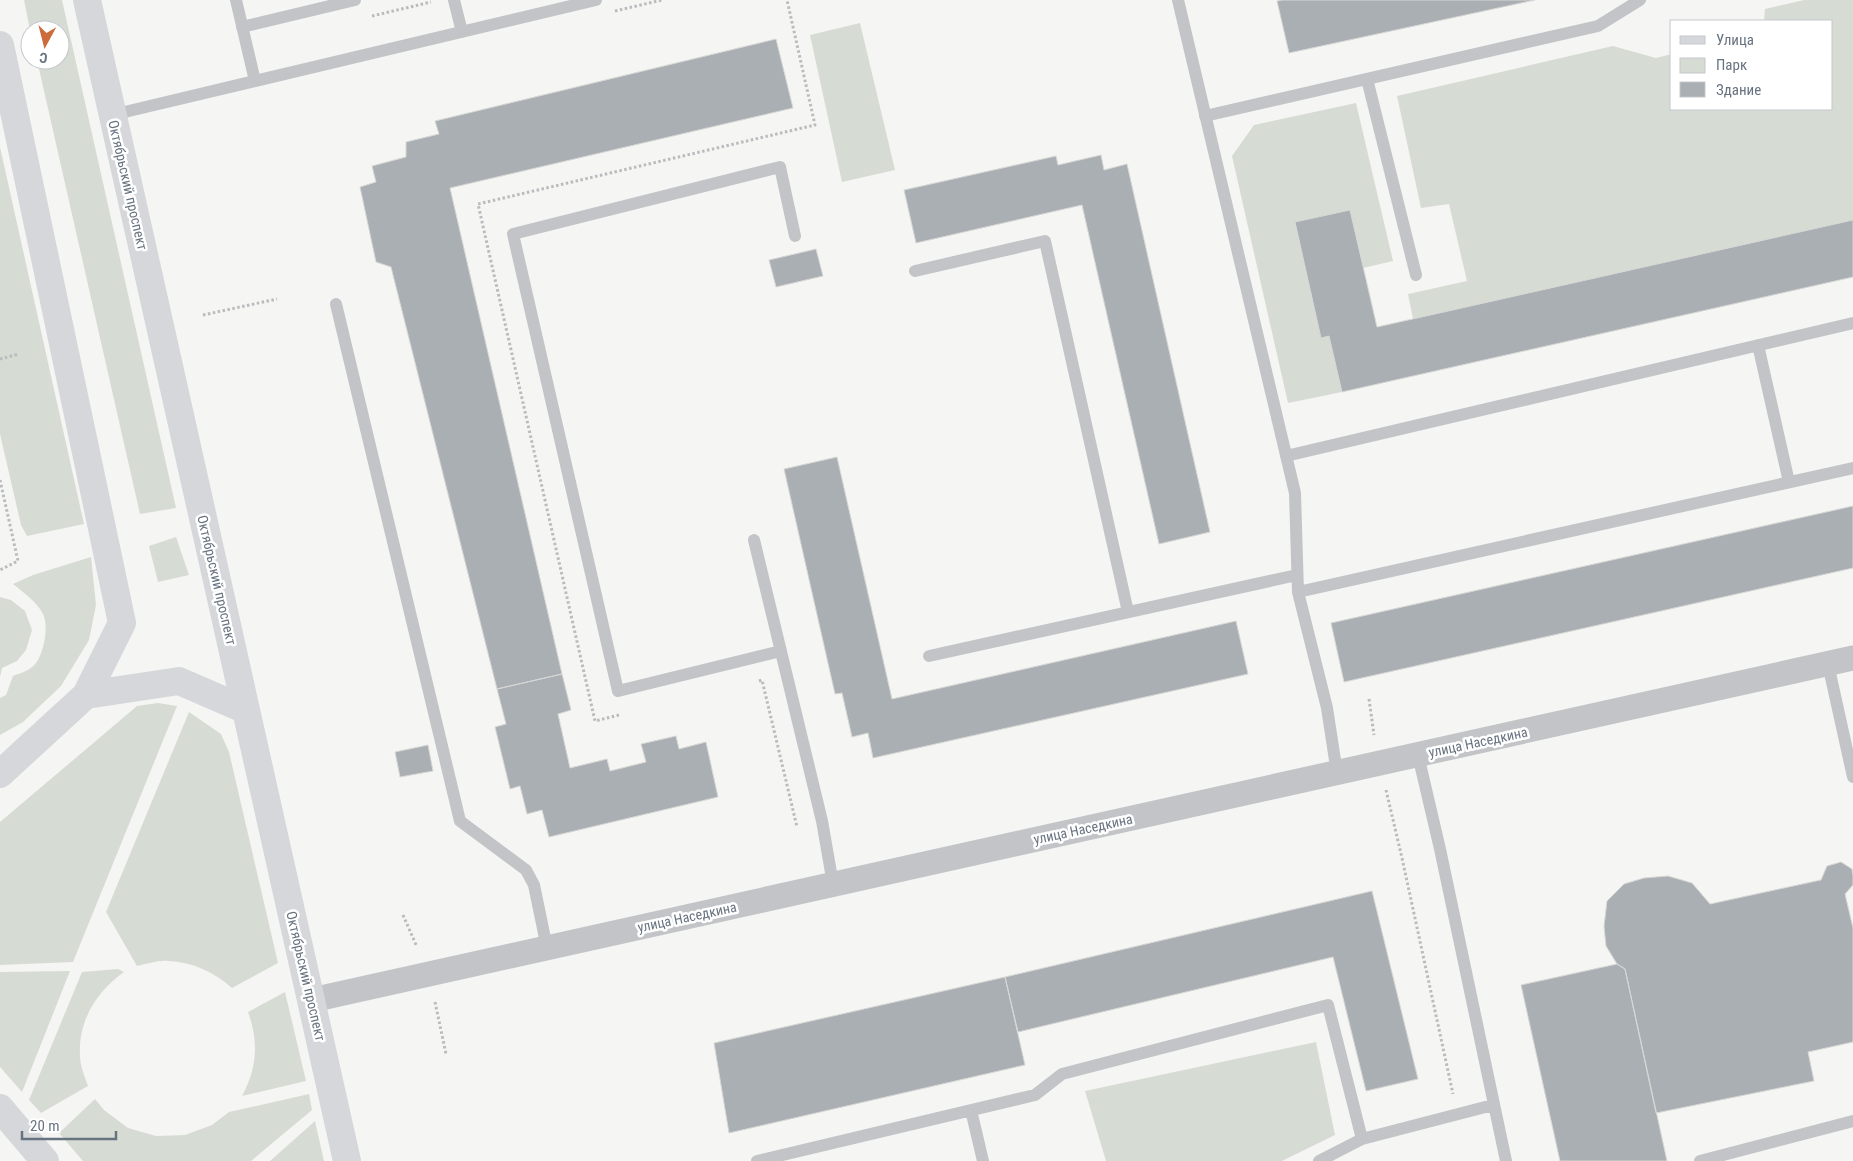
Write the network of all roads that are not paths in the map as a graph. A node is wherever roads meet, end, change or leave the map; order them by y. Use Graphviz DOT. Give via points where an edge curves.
graph roads {
  1 [pos="86,0"];
  2 [pos="236,0"];
  3 [pos="355,0"];
  4 [pos="454,0"];
  5 [pos="596,0"];
  6 [pos="1178,0"];
  7 [pos="1640,0"];
  8 [pos="242,27"];
  9 [pos="462,32"];
  10 [pos="0,44"];
  11 [pos="1368,79"];
  12 [pos="255,81"];
  13 [pos="112,115"];
  14 [pos="1205,116"];
  15 [pos="795,236"];
  16 [pos="915,271"];
  17 [pos="1416,275"];
  18 [pos="336,304"];
  19 [pos="1853,323"];
  20 [pos="1758,345"];
  21 [pos="1286,456"];
  22 [pos="1853,468"];
  23 [pos="1790,482"];
  24 [pos="754,540"];
  25 [pos="1297,575"];
  26 [pos="1298,592"];
  27 [pos="1128,612"];
  28 [pos="780,651"];
  29 [pos="929,656"];
  30 [pos="1853,658"];
  31 [pos="1828,664"];
  32 [pos="86,695"];
  33 [pos="246,710"];
  34 [pos="1418,755"];
  35 [pos="1337,773"];
  36 [pos="0,774"];
  37 [pos="1853,777"];
  38 [pos="834,884"];
  39 [pos="547,948"];
  40 [pos="312,1000"];
  41 [pos="1493,1105"];
  42 [pos="0,1108"];
  43 [pos="971,1110"];
  44 [pos="1853,1121"];
  45 [pos="1362,1140"];
  46 [pos="45,1161"];
  47 [pos="347,1161"];
  48 [pos="757,1161"];
  49 [pos="983,1161"];
  50 [pos="1319,1161"];
  51 [pos="1506,1161"];
  52 [pos="1700,1161"];
  1 -- 13 [label="main road, Октябрьский проспект"];
  2 -- 8 [label="lane"];
  3 -- 8 [label="lane"];
  4 -- 9 [label="lane"];
  5 -- 9 [label="lane"];
  6 -- 14 [label="lane"];
  7 -- 11 [label="lane" via="1598,26"];
  8 -- 12 [label="lane"];
  9 -- 12 [label="lane"];
  10 -- 32 [label="main road" via="122,623"];
  11 -- 14 [label="lane"];
  11 -- 17 [label="lane"];
  12 -- 13 [label="lane"];
  13 -- 33 [label="main road, Октябрьский проспект"];
  14 -- 21 [label="lane"];
  15 -- 28 [label="lane" via="780,167 514,234 618,691"];
  16 -- 27 [label="lane" via="1045,241"];
  18 -- 39 [label="lane" via="460,821 526,870 534,885"];
  19 -- 20 [label="lane"];
  20 -- 21 [label="lane"];
  20 -- 23 [label="lane"];
  21 -- 25 [label="lane" via="1295,493"];
  22 -- 23 [label="lane"];
  23 -- 26 [label="lane"];
  24 -- 28 [label="lane"];
  25 -- 26 [label="lane"];
  25 -- 27 [label="lane"];
  26 -- 35 [label="lane" via="1327,708"];
  27 -- 29 [label="lane"];
  28 -- 38 [label="lane" via="822,821"];
  30 -- 31 [label="street, улица Наседкина"];
  31 -- 34 [label="street, улица Наседкина"];
  31 -- 37 [label="lane"];
  32 -- 33 [label="main road" via="179,681"];
  32 -- 36 [label="main road"];
  33 -- 40 [label="main road, Октябрьский проспект"];
  34 -- 35 [label="street, улица Наседкина"];
  34 -- 41 [label="lane"];
  35 -- 38 [label="street, улица Наседкина"];
  38 -- 39 [label="street, улица Наседкина"];
  39 -- 40 [label="street, улица Наседкина"];
  40 -- 47 [label="main road, Октябрьский проспект"];
  41 -- 45 [label="lane"];
  41 -- 51 [label="lane"];
  42 -- 46 [label="main road"];
  43 -- 45 [label="lane" via="1035,1095 1062,1074 1328,1005"];
  43 -- 48 [label="lane"];
  43 -- 49 [label="lane"];
  44 -- 52 [label="lane"];
  45 -- 50 [label="lane"];
}
